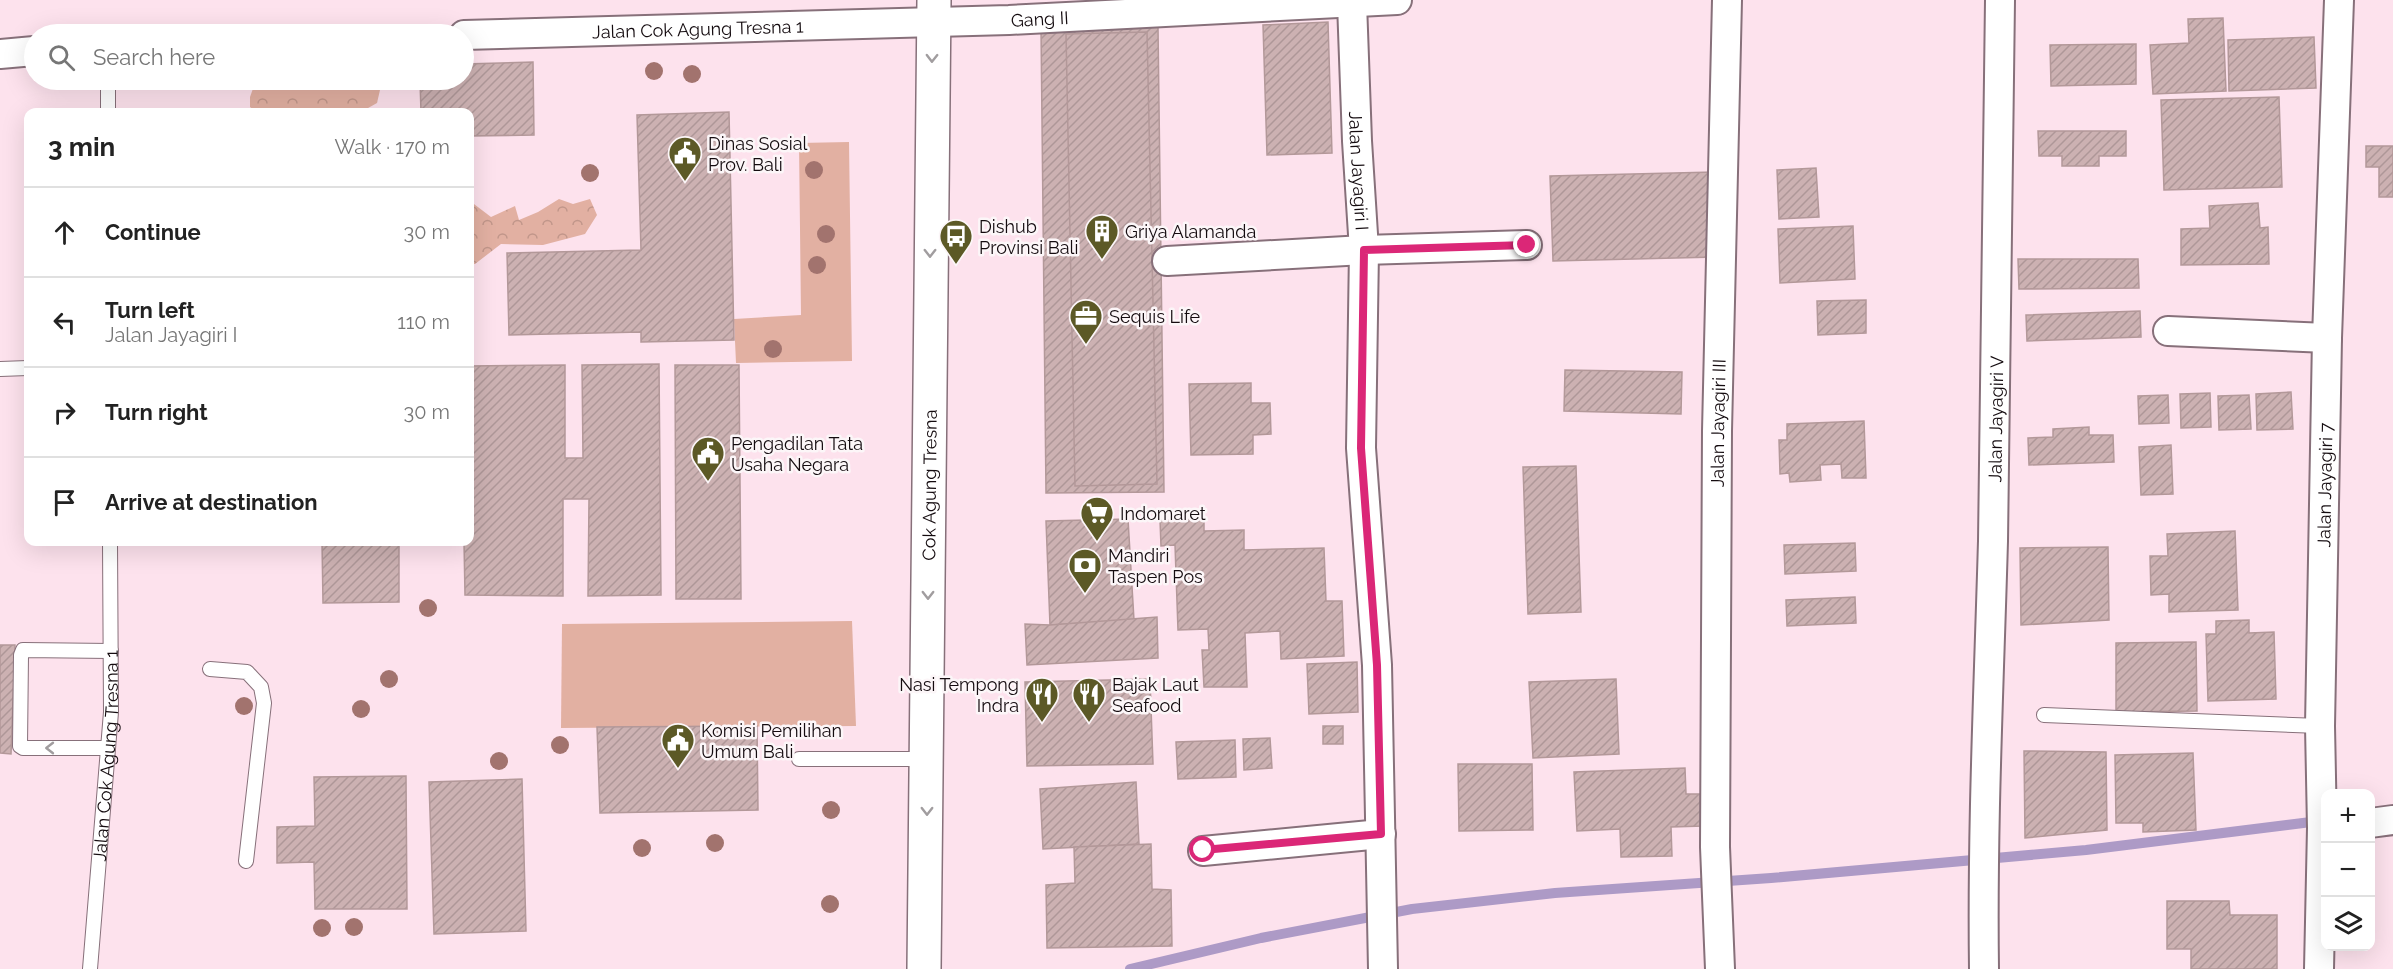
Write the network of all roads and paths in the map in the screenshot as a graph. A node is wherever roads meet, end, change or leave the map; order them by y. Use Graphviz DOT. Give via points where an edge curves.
graph roads {
  1 [pos="1397,0"];
  2 [pos="1727,0"];
  3 [pos="2000,0"];
  4 [pos="2339,0"];
  5 [pos="1344,2"];
  6 [pos="933,11"];
  7 [pos="474,34"];
  8 [pos="24,52"];
  9 [pos="0,54"];
  10 [pos="108,90"];
  11 [pos="108,108"];
  12 [pos="1527,245"];
  13 [pos="1364,250"];
  14 [pos="1167,261"];
  15 [pos="2168,331"];
  16 [pos="2327,338"];
  17 [pos="24,368"];
  18 [pos="0,369"];
  19 [pos="110,546"];
  20 [pos="111,651"];
  21 [pos="210,669"];
  22 [pos="2044,715"];
  23 [pos="2320,726"];
  24 [pos="108,748"];
  25 [pos="799,759"];
  26 [pos="927,759"];
  27 [pos="2321,789"];
  28 [pos="2393,820"];
  29 [pos="2375,822"];
  30 [pos="1381,834"];
  31 [pos="2323,843"];
  32 [pos="1203,850"];
  33 [pos="246,861"];
  34 [pos="1719,956"];
  35 [pos="1383,965"];
  36 [pos="90,969"];
  37 [pos="924,969"];
  38 [pos="1984,969"];
  39 [pos="2319,969"];
  1 -- 5 [label="street, Gang II"];
  2 -- 34 [label="street, Jalan Jayagiri III" via="1716,430 1715,847"];
  3 -- 38 [label="street, Jalan Jayagiri V" via="1998,319 1983,837"];
  4 -- 16 [label="street, Jalan Jayagiri 7"];
  5 -- 6 [label="street, Gang II"];
  5 -- 13 [label="street, Jalan Jayagiri I"];
  6 -- 7 [label="street, Jalan Cok Agung Tresna 1"];
  6 -- 26 [label="main road, Cok Agung Tresna, one-way"];
  8 -- 9 [label="street"];
  10 -- 11 [label="lane"];
  12 -- 13 [label="street"];
  13 -- 14 [label="street"];
  13 -- 30 [label="street, Jalan Jayagiri I" via="1361,448 1377,665"];
  15 -- 16 [label="street"];
  16 -- 23 [label="street, Jalan Jayagiri 7"];
  17 -- 18 [label="lane"];
  19 -- 20 [label="lane, Jalan Cok Agung Tresna 1"];
  20 -- 24 [label="lane, Jalan Cok Agung Tresna 1"];
  24 -- 20 [label="lane, one-way" via="20,746 21,655 23,650"];
  21 -- 33 [label="lane" via="247,672 261,687 264,704"];
  22 -- 23 [label="lane"];
  23 -- 27 [label="street, Jalan Jayagiri 7"];
  24 -- 36 [label="lane, Jalan Cok Agung Tresna 1"];
  25 -- 26 [label="lane"];
  26 -- 37 [label="main road, Cok Agung Tresna, one-way"];
  28 -- 29 [label="street"];
  30 -- 32 [label="street"];
  30 -- 35 [label="street, Jalan Jayagiri I"];
  31 -- 39 [label="street, Jalan Jayagiri 7"];
}
